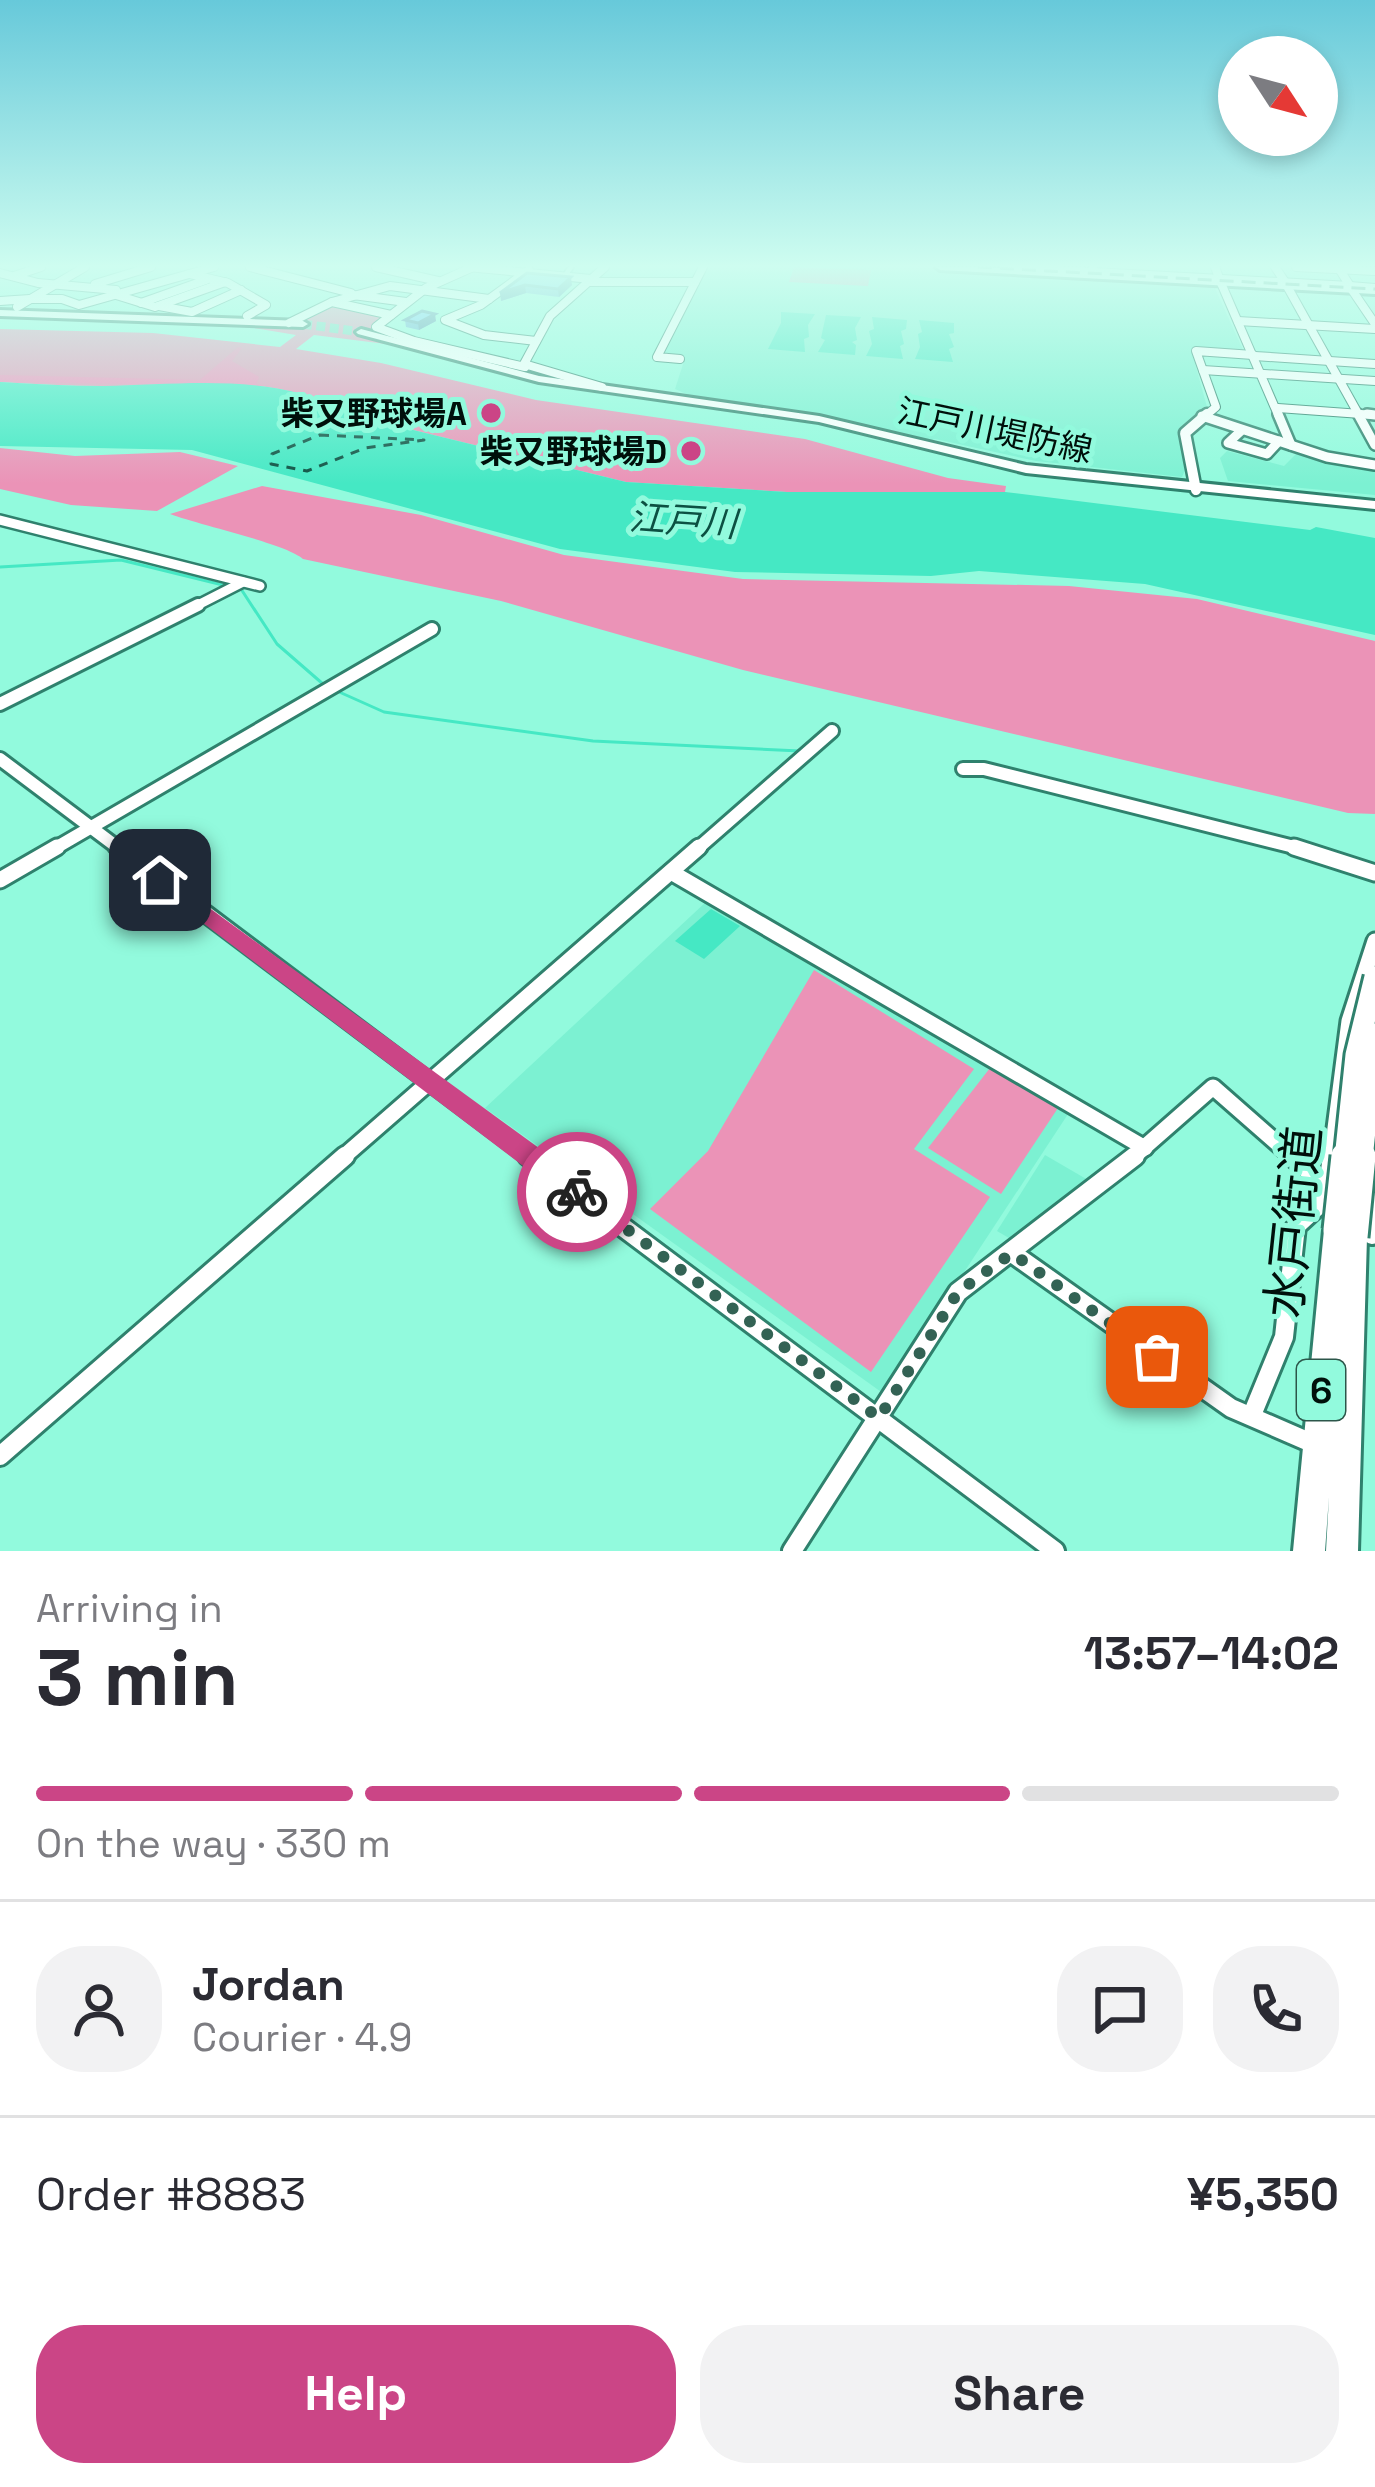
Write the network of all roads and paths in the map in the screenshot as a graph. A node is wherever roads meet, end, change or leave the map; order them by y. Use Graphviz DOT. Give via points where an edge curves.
graph roads {
  1 [pos="388,339"];
  2 [pos="417,339"];
  3 [pos="522,339"];
  4 [pos="666,339"];
  5 [pos="1246,339"];
  6 [pos="1317,339"];
  7 [pos="536,341"];
  8 [pos="1254,356"];
  9 [pos="680,359"];
  10 [pos="1329,361"];
  11 [pos="1375,364"];
  12 [pos="525,367"];
  13 [pos="1203,370"];
  14 [pos="1263,374"];
  15 [pos="1338,379"];
  16 [pos="1375,381"];
  17 [pos="607,389"];
  18 [pos="1216,407"];
  19 [pos="1278,408"];
  20 [pos="1358,413"];
  21 [pos="1375,415"];
  22 [pos="1202,416"];
  23 [pos="1223,424"];
  24 [pos="1242,430"];
  25 [pos="1279,441"];
  26 [pos="1291,445"];
  27 [pos="1375,446"];
  28 [pos="1375,465"];
  29 [pos="1196,490"];
  30 [pos="1375,505"];
  31 [pos="0,520"];
  32 [pos="243,582"];
  33 [pos="260,586"];
  34 [pos="432,629"];
  35 [pos="0,704"];
  36 [pos="832,730"];
  37 [pos="0,759"];
  38 [pos="963,769"];
  39 [pos="91,827"];
  40 [pos="671,872"];
  41 [pos="1375,873"];
  42 [pos="0,880"];
  43 [pos="1375,941"];
  44 [pos="1375,977"];
  45 [pos="1375,1034"];
  46 [pos="431,1082"];
  47 [pos="1375,1145"];
  48 [pos="1145,1148"];
  49 [pos="1331,1188"];
  50 [pos="1359,1235"];
  51 [pos="1012,1253"];
  52 [pos="1364,1280"];
  53 [pos="1254,1410"];
  54 [pos="879,1418"];
  55 [pos="1316,1445"];
  56 [pos="0,1456"];
  57 [pos="792,1551"];
  58 [pos="1054,1551"];
  59 [pos="1309,1551"];
  60 [pos="1342,1551"];
  1 -- 17 [label="main road, 江戸川堤防線"];
  2 -- 12 [label="street"];
  3 -- 7 [label="street"];
  4 -- 9 [label="street" via="657,357"];
  5 -- 8 [label="street"];
  6 -- 10 [label="street"];
  7 -- 12 [label="street"];
  8 -- 10 [label="street"];
  8 -- 13 [label="street" via="1196,351"];
  8 -- 14 [label="street"];
  10 -- 11 [label="street"];
  10 -- 15 [label="street"];
  12 -- 17 [label="street, 江戸川堤防線"];
  13 -- 14 [label="street"];
  13 -- 18 [label="street"];
  14 -- 15 [label="street"];
  14 -- 19 [label="street"];
  15 -- 16 [label="street"];
  15 -- 20 [label="street"];
  17 -- 29 [label="main road, 江戸川堤防線" via="819,419 1007,466"];
  18 -- 22 [label="street"];
  18 -- 23 [label="street"];
  19 -- 20 [label="street"];
  19 -- 26 [label="street"];
  20 -- 21 [label="street"];
  20 -- 27 [label="street"];
  22 -- 23 [label="street"];
  22 -- 29 [label="street" via="1185,433"];
  23 -- 24 [label="street"];
  24 -- 25 [label="street"];
  24 -- 25 [label="street" via="1228,443 1267,454"];
  25 -- 26 [label="street"];
  26 -- 28 [label="street"];
  29 -- 30 [label="main road, 江戸川堤防線"];
  31 -- 32 [label="street"];
  32 -- 33 [label="street"];
  32 -- 35 [label="street"];
  34 -- 39 [label="street"];
  36 -- 40 [label="street"];
  37 -- 39 [label="street"];
  38 -- 41 [label="street"];
  39 -- 42 [label="street"];
  39 -- 46 [label="street"];
  40 -- 46 [label="street"];
  40 -- 48 [label="street"];
  43 -- 49 [label="street" via="1349,1021"];
  44 -- 50 [label="highway, 水戸街道 / 6, bridge" via="1356,1055"];
  45 -- 50 [label="highway, 水戸街道 / 6, bridge"];
  46 -- 54 [label="street"];
  46 -- 56 [label="street"];
  47 -- 50 [label="street"];
  48 -- 49 [label="street" via="1213,1087"];
  48 -- 51 [label="street"];
  49 -- 50 [label="street"];
  49 -- 53 [label="street" via="1296,1226 1284,1337"];
  50 -- 52 [label="highway, 水戸街道 / 6"];
  50 -- 55 [label="highway, 水戸街道 / 6"];
  51 -- 54 [label="street" via="958,1292"];
  51 -- 55 [label="street" via="1231,1408"];
  52 -- 60 [label="highway, 水戸街道 / 6"];
  54 -- 57 [label="street"];
  54 -- 58 [label="street"];
  55 -- 59 [label="highway, 水戸街道 / 6"];
}
